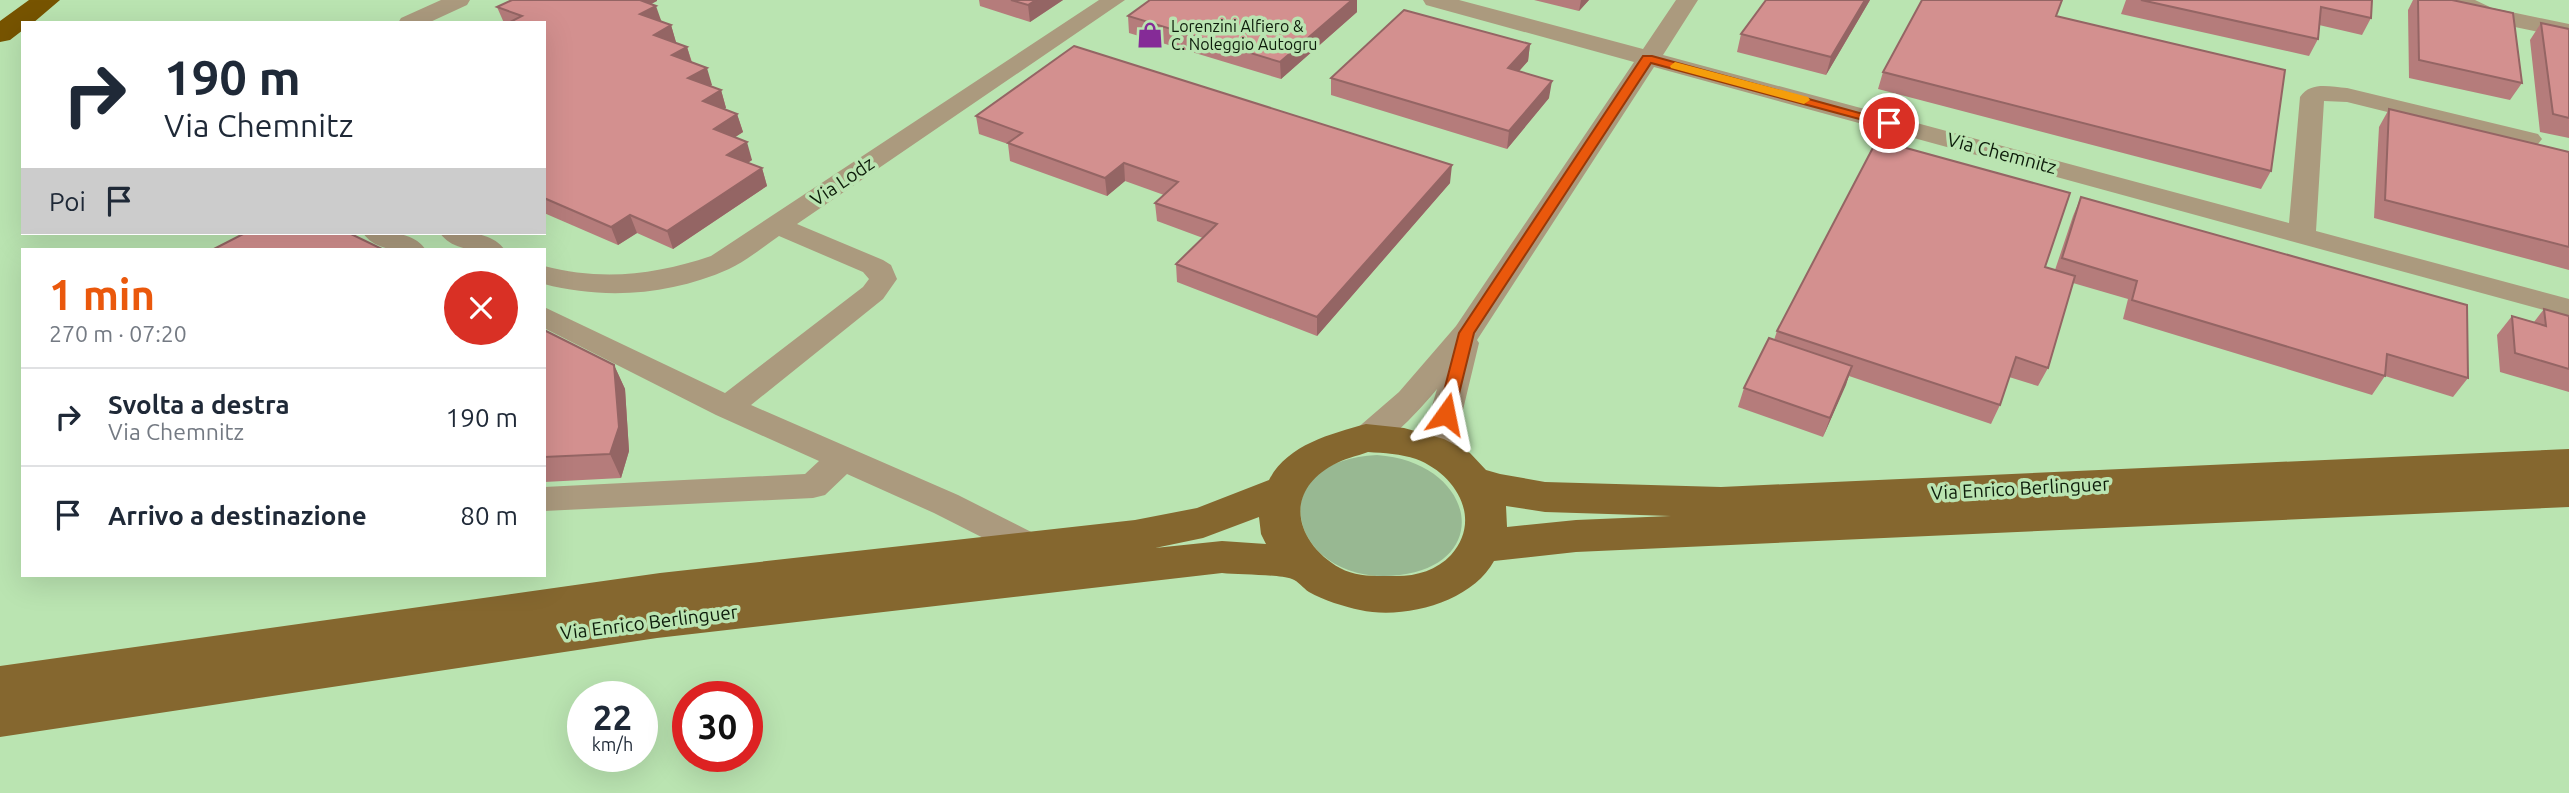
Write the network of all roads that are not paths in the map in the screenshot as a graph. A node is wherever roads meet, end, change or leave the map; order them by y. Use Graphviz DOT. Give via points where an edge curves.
graph roads {
  1 [pos="5,0"];
  2 [pos="46,0"];
  3 [pos="459,0"];
  4 [pos="1114,0"];
  5 [pos="1434,0"];
  6 [pos="1687,0"];
  7 [pos="2457,0"];
  8 [pos="0,3"];
  9 [pos="413,21"];
  10 [pos="2569,31"];
  11 [pos="0,34"];
  12 [pos="1648,58"];
  13 [pos="2529,139"];
  14 [pos="776,225"];
  15 [pos="381,235"];
  16 [pos="458,235"];
  17 [pos="2302,235"];
  18 [pos="408,248"];
  19 [pos="487,248"];
  20 [pos="546,276"];
  21 [pos="2569,308"];
  22 [pos="546,317"];
  23 [pos="1466,333"];
  24 [pos="727,407"];
  25 [pos="1366,438"];
  26 [pos="1443,455"];
  27 [pos="844,458"];
  28 [pos="2569,463"];
  29 [pos="1474,481"];
  30 [pos="1282,491"];
  31 [pos="2569,492"];
  32 [pos="546,499"];
  33 [pos="1482,546"];
  34 [pos="1035,549"];
  35 [pos="1301,563"];
  36 [pos="0,685"];
  37 [pos="0,717"];
  1 -- 8 [label="highway"];
  2 -- 11 [label="highway"];
  3 -- 9 [label="street"];
  4 -- 14 [label="street, Via Lodz"];
  5 -- 12 [label="street, Via Chemnitz"];
  6 -- 12 [label="street"];
  7 -- 10 [label="street" via="2485,13"];
  12 -- 17 [label="street, Via Chemnitz"];
  12 -- 23 [label="street"];
  13 -- 17 [label="street" via="2347,95 2317,93 2312,97"];
  14 -- 20 [label="street, Via Lodz" via="721,261 670,278 639,284 582,285"];
  14 -- 24 [label="street" via="873,266 883,279 873,293"];
  15 -- 18 [label="street"];
  16 -- 19 [label="street"];
  17 -- 21 [label="street, Via Chemnitz"];
  22 -- 24 [label="street"];
  23 -- 25 [label="street" via="1410,400"];
  23 -- 26 [label="street" via="1448,406"];
  24 -- 27 [label="street"];
  25 -- 26 [label="main road, Via Enrico Berlinguer" via="1409,443"];
  25 -- 30 [label="main road, Via Enrico Berlinguer" via="1311,458"];
  26 -- 29 [label="main road, Via Enrico Berlinguer"];
  27 -- 32 [label="street" via="813,486"];
  27 -- 34 [label="street"];
  28 -- 29 [label="main road, Via Enrico Berlinguer" via="1721,502 1545,497"];
  29 -- 33 [label="main road, Via Enrico Berlinguer" via="1488,515"];
  30 -- 34 [label="main road, Via Enrico Berlinguer" via="1179,528"];
  30 -- 35 [label="main road, Via Enrico Berlinguer" via="1278,505 1282,535"];
  31 -- 33 [label="main road, Via Enrico Berlinguer" via="1576,536"];
  33 -- 35 [label="main road, Via Enrico Berlinguer" via="1461,572 1442,584 1393,595 1342,587"];
  34 -- 36 [label="main road, Via Enrico Berlinguer" via="660,590"];
  35 -- 37 [label="main road, Via Enrico Berlinguer" via="1222,557 657,620"];
}
